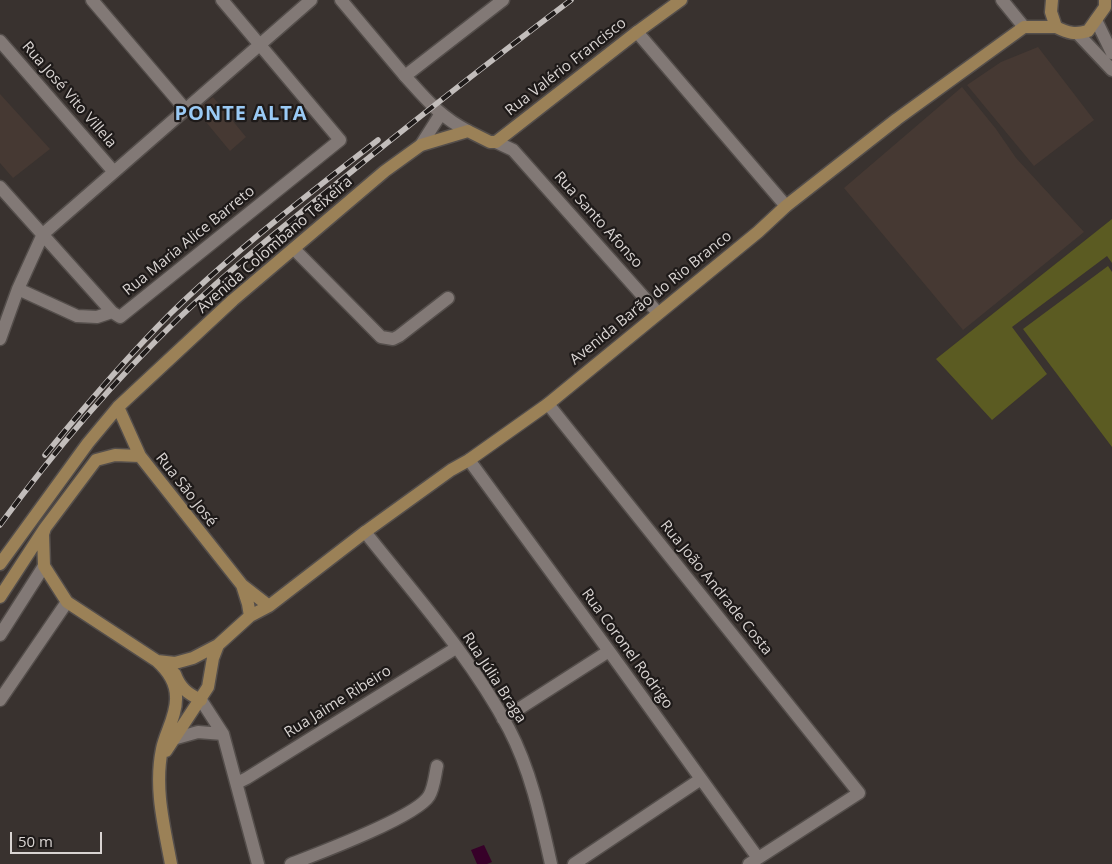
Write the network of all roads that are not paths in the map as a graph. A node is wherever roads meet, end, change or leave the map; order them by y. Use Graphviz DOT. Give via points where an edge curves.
graph roads {
  1 [pos="92,0"];
  2 [pos="222,0"];
  3 [pos="311,0"];
  4 [pos="341,0"];
  5 [pos="502,0"];
  6 [pos="681,0"];
  7 [pos="1002,0"];
  8 [pos="1052,0"];
  9 [pos="1107,2"];
  10 [pos="1096,20"];
  11 [pos="1024,27"];
  12 [pos="1056,27"];
  13 [pos="637,32"];
  14 [pos="1078,34"];
  15 [pos="0,41"];
  16 [pos="260,45"];
  17 [pos="1112,53"];
  18 [pos="1112,70"];
  19 [pos="405,76"];
  20 [pos="186,109"];
  21 [pos="440,115"];
  22 [pos="468,131"];
  23 [pos="509,132"];
  24 [pos="496,142"];
  25 [pos="421,145"];
  26 [pos="513,150"];
  27 [pos="114,172"];
  28 [pos="0,187"];
  29 [pos="786,206"];
  30 [pos="43,234"];
  31 [pos="294,250"];
  32 [pos="18,289"];
  33 [pos="448,298"];
  34 [pos="112,312"];
  35 [pos="658,313"];
  36 [pos="0,339"];
  37 [pos="548,404"];
  38 [pos="118,407"];
  39 [pos="140,456"];
  40 [pos="469,460"];
  41 [pos="45,528"];
  42 [pos="365,532"];
  43 [pos="0,564"];
  44 [pos="44,566"];
  45 [pos="242,585"];
  46 [pos="0,597"];
  47 [pos="67,602"];
  48 [pos="269,606"];
  49 [pos="250,616"];
  50 [pos="0,635"];
  51 [pos="218,645"];
  52 [pos="456,648"];
  53 [pos="609,651"];
  54 [pos="157,661"];
  55 [pos="175,663"];
  56 [pos="0,700"];
  57 [pos="201,700"];
  58 [pos="503,720"];
  59 [pos="222,734"];
  60 [pos="173,739"];
  61 [pos="160,760"];
  62 [pos="437,766"];
  63 [pos="701,779"];
  64 [pos="237,783"];
  65 [pos="753,861"];
  66 [pos="171,864"];
  67 [pos="258,864"];
  68 [pos="291,864"];
  69 [pos="551,864"];
  70 [pos="574,864"];
  1 -- 20 [label="street"];
  2 -- 16 [label="street"];
  3 -- 16 [label="street"];
  4 -- 19 [label="street, Rua Santo Afonso"];
  5 -- 19 [label="street"];
  6 -- 13 [label="main road, Rua Valério Francisco"];
  7 -- 11 [label="street"];
  8 -- 12 [label="main road" via="1051,12"];
  9 -- 10 [label="main road"];
  10 -- 14 [label="main road" via="1088,31"];
  10 -- 17 [label="street"];
  11 -- 12 [label="main road"];
  11 -- 29 [label="main road, Avenida Barão do Rio Branco" via="897,119"];
  12 -- 14 [label="main road"];
  13 -- 23 [label="main road, Rua Valério Francisco"];
  13 -- 29 [label="street"];
  14 -- 18 [label="street"];
  15 -- 27 [label="street, Rua José Vito Villela"];
  16 -- 20 [label="street"];
  16 -- 34 [label="street, Rua Maria Alice Barreto" via="340,140 120,317"];
  19 -- 21 [label="street, Rua Santo Afonso"];
  20 -- 27 [label="street"];
  21 -- 22 [label="street, Rua Santo Afonso"];
  21 -- 25 [label="street"];
  22 -- 24 [label="main road, Rua Santo Afonso"];
  22 -- 25 [label="main road, Avenida Colombano Teixeira"];
  23 -- 24 [label="main road, Rua Valério Francisco"];
  23 -- 26 [label="street, Rua Santo Afonso"];
  24 -- 26 [label="street, Rua Santo Afonso"];
  25 -- 31 [label="main road, Avenida Colombano Teixeira" via="385,171"];
  26 -- 35 [label="street, Rua Santo Afonso"];
  27 -- 30 [label="street"];
  28 -- 30 [label="street"];
  29 -- 35 [label="main road, Avenida Barão do Rio Branco"];
  30 -- 32 [label="street"];
  30 -- 34 [label="street"];
  31 -- 33 [label="street" via="381,337 393,339 399,336"];
  31 -- 38 [label="main road, Avenida Colombano Teixeira" via="233,300"];
  32 -- 34 [label="street, Rua Maria Alice Barreto" via="77,316 97,317"];
  32 -- 36 [label="street"];
  35 -- 37 [label="main road, Avenida Barão do Rio Branco"];
  37 -- 40 [label="main road, Avenida Barão do Rio Branco"];
  37 -- 65 [label="street, Rua João Andrade Costa" via="859,793"];
  38 -- 39 [label="main road, Rua São José"];
  38 -- 43 [label="main road, Avenida Colombano Teixeira"];
  39 -- 41 [label="main road" via="115,455 96,460"];
  39 -- 45 [label="main road, Rua São José"];
  40 -- 42 [label="main road, Avenida Barão do Rio Branco"];
  40 -- 53 [label="street, Rua Coronel Rodrigo"];
  41 -- 44 [label="main road"];
  41 -- 46 [label="main road"];
  42 -- 48 [label="main road, Avenida Barão do Rio Branco"];
  42 -- 52 [label="street, Rua Júlia Braga"];
  44 -- 47 [label="main road"];
  44 -- 50 [label="street"];
  45 -- 48 [label="main road, Rua São José"];
  45 -- 49 [label="main road, Rua São José"];
  47 -- 54 [label="main road"];
  47 -- 56 [label="street"];
  48 -- 49 [label="main road, Avenida Barão do Rio Branco"];
  49 -- 51 [label="main road, Avenida Barão do Rio Branco"];
  51 -- 55 [label="main road, Avenida Barão do Rio Branco"];
  51 -- 57 [label="main road" via="208,687"];
  52 -- 58 [label="street, Rua Júlia Braga"];
  52 -- 64 [label="street, Rua Jaime Ribeiro"];
  53 -- 58 [label="street"];
  53 -- 63 [label="street, Rua Coronel Rodrigo"];
  54 -- 55 [label="main road"];
  54 -- 61 [label="main road" via="168,672 176,698"];
  55 -- 57 [label="main road" via="180,686"];
  57 -- 59 [label="street"];
  57 -- 60 [label="main road"];
  58 -- 69 [label="street, Rua Júlia Braga" via="524,762"];
  59 -- 60 [label="street" via="198,732"];
  59 -- 64 [label="street"];
  60 -- 61 [label="main road"];
  61 -- 66 [label="main road" via="160,800"];
  62 -- 68 [label="street" via="429,795 422,804 388,823"];
  63 -- 65 [label="street, Rua Coronel Rodrigo"];
  63 -- 70 [label="street"];
  64 -- 67 [label="street"];
}
